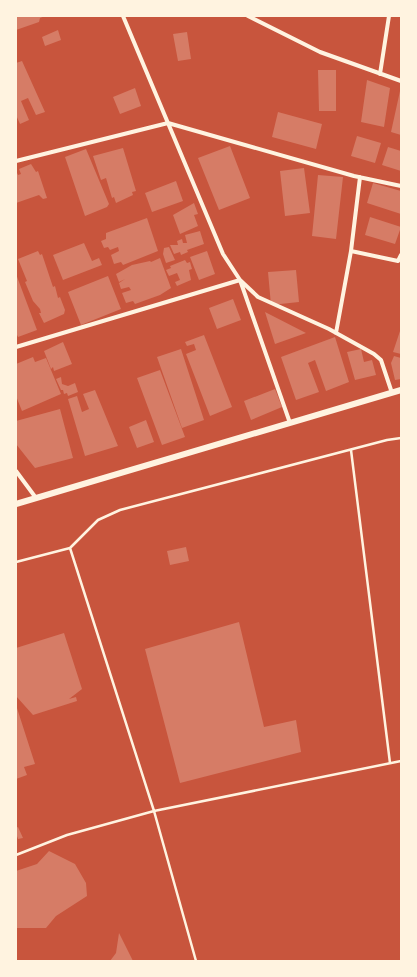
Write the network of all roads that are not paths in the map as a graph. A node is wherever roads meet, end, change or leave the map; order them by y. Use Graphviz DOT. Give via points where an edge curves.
graph roads {
  1 [pos="123,16"];
  2 [pos="248,16"];
  3 [pos="389,16"];
  4 [pos="380,74"];
  5 [pos="401,81"];
  6 [pos="168,123"];
  7 [pos="16,161"];
  8 [pos="360,177"];
  9 [pos="401,186"];
  10 [pos="351,251"];
  11 [pos="401,255"];
  12 [pos="240,280"];
  13 [pos="336,333"];
  14 [pos="16,346"];
  15 [pos="401,390"];
  16 [pos="392,393"];
  17 [pos="290,423"];
  18 [pos="401,438"];
  19 [pos="351,450"];
  20 [pos="16,471"];
  21 [pos="36,498"];
  22 [pos="16,504"];
  23 [pos="70,548"];
  24 [pos="16,562"];
  25 [pos="401,762"];
  26 [pos="390,763"];
  27 [pos="154,811"];
  28 [pos="16,855"];
  29 [pos="196,961"];
  1 -- 6 [label="street"];
  2 -- 4 [label="street" via="320,52"];
  3 -- 4 [label="street"];
  4 -- 5 [label="street"];
  6 -- 7 [label="street"];
  6 -- 8 [label="street"];
  6 -- 12 [label="street" via="223,254"];
  8 -- 9 [label="street"];
  8 -- 10 [label="street"];
  10 -- 11 [label="street" via="398,261"];
  10 -- 13 [label="street"];
  12 -- 13 [label="street" via="258,297"];
  12 -- 14 [label="street"];
  12 -- 17 [label="street"];
  13 -- 16 [label="street" via="381,360"];
  15 -- 16 [label="street"];
  16 -- 17 [label="street"];
  17 -- 21 [label="street"];
  18 -- 19 [label="lane"];
  19 -- 23 [label="lane" via="120,510 98,520"];
  19 -- 26 [label="lane"];
  20 -- 21 [label="street"];
  21 -- 22 [label="street"];
  23 -- 24 [label="lane"];
  23 -- 27 [label="lane"];
  25 -- 26 [label="lane"];
  26 -- 27 [label="lane"];
  27 -- 28 [label="lane" via="67,835"];
  27 -- 29 [label="lane"];
}
